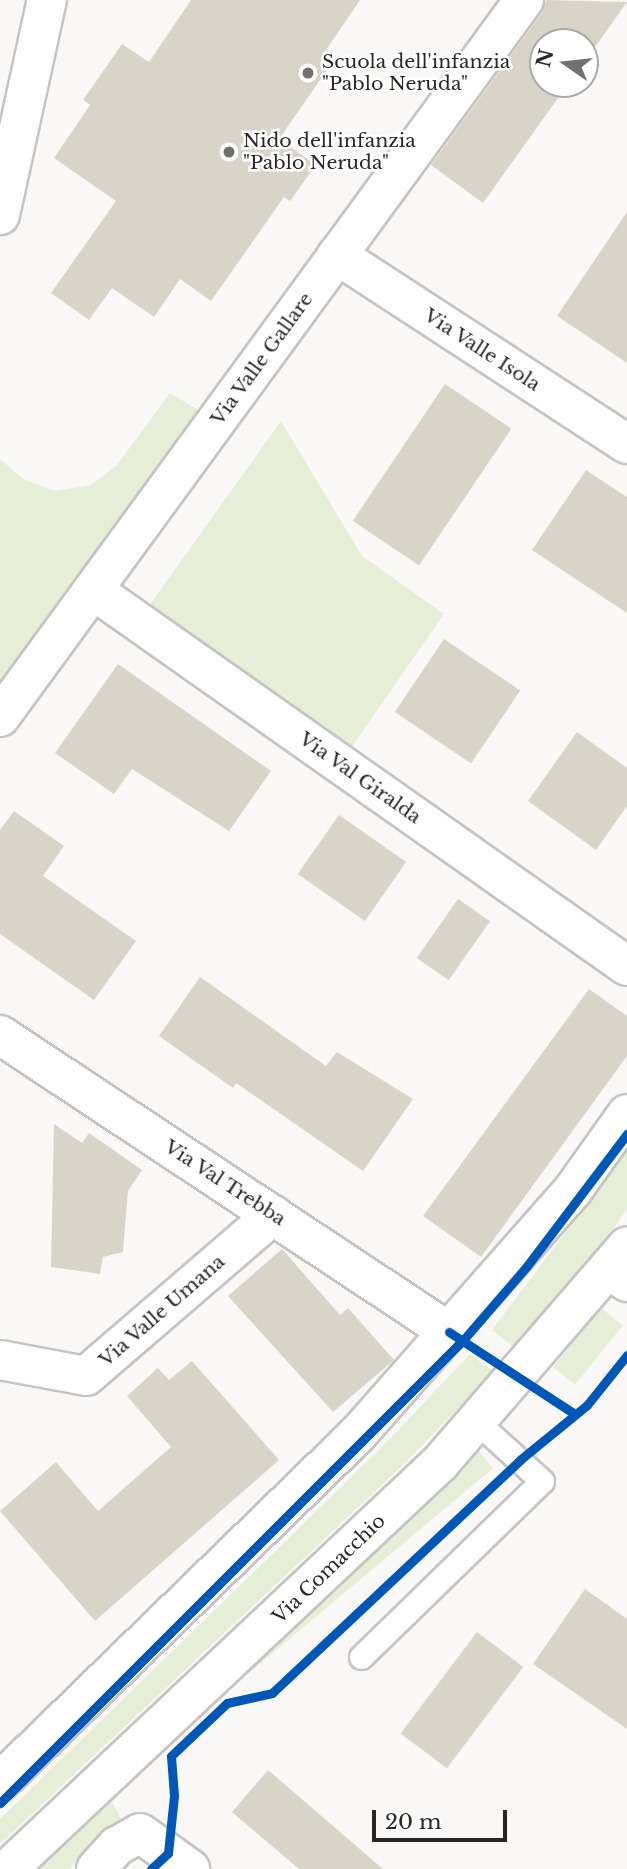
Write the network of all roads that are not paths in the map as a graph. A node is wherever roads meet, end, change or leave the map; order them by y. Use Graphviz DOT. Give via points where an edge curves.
graph roads {
  1 [pos="47,0"];
  2 [pos="524,0"];
  3 [pos="0,215"];
  4 [pos="337,255"];
  5 [pos="627,444"];
  6 [pos="93,590"];
  7 [pos="0,717"];
  8 [pos="627,966"];
  9 [pos="0,1035"];
  10 [pos="627,1114"];
  11 [pos="273,1215"];
  12 [pos="621,1266"];
  13 [pos="449,1332"];
  14 [pos="0,1360"];
  15 [pos="478,1423"];
  16 [pos="361,1657"];
  17 [pos="0,1782"];
  18 [pos="8,1869"];
  19 [pos="96,1869"];
  20 [pos="190,1869"];
  1 -- 3 [label="street"];
  2 -- 4 [label="street, Via Valle Gallare"];
  4 -- 5 [label="street, Via Valle Isola"];
  4 -- 6 [label="street, Via Valle Gallare"];
  6 -- 7 [label="street, Via Valle Gallare"];
  6 -- 8 [label="street, Via Val Giralda"];
  9 -- 11 [label="street, Via Val Trebba"];
  10 -- 13 [label="street" via="573,1190"];
  11 -- 13 [label="street, Via Val Trebba"];
  11 -- 14 [label="street, Via Valle Umana" via="86,1377"];
  12 -- 15 [label="street, Via Comacchio"];
  13 -- 17 [label="street" via="357,1435"];
  15 -- 16 [label="lane" via="542,1481"];
  15 -- 18 [label="street, Via Comacchio" via="260,1636"];
  19 -- 20 [label="street" via="117,1846 140,1833"];
}
